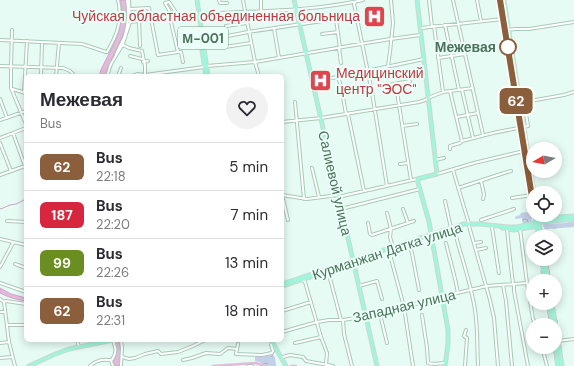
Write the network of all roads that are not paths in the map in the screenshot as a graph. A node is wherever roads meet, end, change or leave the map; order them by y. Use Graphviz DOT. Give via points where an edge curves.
graph roads {
  1 [pos="118,0"];
  2 [pos="128,0"];
  3 [pos="196,0"];
  4 [pos="219,0"];
  5 [pos="243,0"];
  6 [pos="261,0"];
  7 [pos="294,0"];
  8 [pos="363,0"];
  9 [pos="391,0"];
  10 [pos="418,0"];
  11 [pos="429,0"];
  12 [pos="453,0"];
  13 [pos="477,0"];
  14 [pos="356,1"];
  15 [pos="502,1"];
  16 [pos="227,3"];
  17 [pos="503,8"];
  18 [pos="130,10"];
  19 [pos="296,10"];
  20 [pos="245,12"];
  21 [pos="261,12"];
  22 [pos="198,14"];
  23 [pos="356,14"];
  24 [pos="173,17"];
  25 [pos="179,17"];
  26 [pos="170,18"];
  27 [pos="336,18"];
  28 [pos="503,18"];
  29 [pos="152,20"];
  30 [pos="139,21"];
  31 [pos="481,21"];
  32 [pos="130,22"];
  33 [pos="574,22"];
  34 [pos="247,23"];
  35 [pos="299,24"];
  36 [pos="458,24"];
  37 [pos="127,25"];
  38 [pos="445,25"];
  39 [pos="226,26"];
  40 [pos="433,27"];
  41 [pos="274,28"];
  42 [pos="421,28"];
  43 [pos="12,30"];
  44 [pos="507,30"];
  45 [pos="248,32"];
  46 [pos="338,32"];
  47 [pos="322,34"];
  48 [pos="422,35"];
  49 [pos="0,40"];
  50 [pos="391,40"];
  51 [pos="12,41"];
  52 [pos="27,41"];
  53 [pos="202,41"];
  54 [pos="42,42"];
  55 [pos="59,43"];
  56 [pos="251,43"];
  57 [pos="123,44"];
  58 [pos="362,44"];
  59 [pos="120,46"];
  60 [pos="140,46"];
  61 [pos="225,47"];
  62 [pos="339,48"];
  63 [pos="178,52"];
  64 [pos="306,53"];
  65 [pos="465,54"];
  66 [pos="116,56"];
  67 [pos="130,56"];
  68 [pos="451,56"];
  69 [pos="511,56"];
  70 [pos="279,58"];
  71 [pos="438,58"];
  72 [pos="424,59"];
  73 [pos="143,60"];
  74 [pos="148,61"];
  75 [pos="184,62"];
  76 [pos="255,62"];
  77 [pos="342,63"];
  78 [pos="0,66"];
  79 [pos="11,67"];
  80 [pos="26,67"];
  81 [pos="206,67"];
  82 [pos="388,67"];
  83 [pos="41,68"];
  84 [pos="57,68"];
  85 [pos="121,68"];
  86 [pos="368,71"];
  87 [pos="26,74"];
  88 [pos="41,74"];
  89 [pos="56,74"];
  90 [pos="73,74"];
  91 [pos="108,74"];
  92 [pos="119,74"];
  93 [pos="145,74"];
  94 [pos="153,74"];
  95 [pos="207,74"];
  96 [pos="258,74"];
  97 [pos="338,77"];
  98 [pos="313,81"];
  99 [pos="410,81"];
  100 [pos="389,84"];
  101 [pos="396,84"];
  102 [pos="472,88"];
  103 [pos="12,89"];
  104 [pos="459,90"];
  105 [pos="462,90"];
  106 [pos="450,91"];
  107 [pos="358,92"];
  108 [pos="443,92"];
  109 [pos="574,92"];
  110 [pos="24,93"];
  111 [pos="343,94"];
  112 [pos="428,98"];
  113 [pos="0,99"];
  114 [pos="295,102"];
  115 [pos="524,102"];
  116 [pos="520,103"];
  117 [pos="399,106"];
  118 [pos="375,110"];
  119 [pos="22,113"];
  120 [pos="478,113"];
  121 [pos="347,114"];
  122 [pos="468,115"];
  123 [pos="457,117"];
  124 [pos="7,118"];
  125 [pos="24,118"];
  126 [pos="320,118"];
  127 [pos="0,120"];
  128 [pos="297,121"];
  129 [pos="284,122"];
  130 [pos="417,124"];
  131 [pos="402,126"];
  132 [pos="522,127"];
  133 [pos="24,129"];
  134 [pos="13,133"];
  135 [pos="483,135"];
  136 [pos="0,138"];
  137 [pos="473,138"];
  138 [pos="462,141"];
  139 [pos="0,143"];
  140 [pos="450,149"];
  141 [pos="526,151"];
  142 [pos="444,158"];
  143 [pos="435,160"];
  144 [pos="24,163"];
  145 [pos="408,163"];
  146 [pos="400,164"];
  147 [pos="24,166"];
  148 [pos="312,168"];
  149 [pos="453,170"];
  150 [pos="11,171"];
  151 [pos="511,172"];
  152 [pos="437,174"];
  153 [pos="0,175"];
  154 [pos="417,179"];
  155 [pos="411,180"];
  156 [pos="481,181"];
  157 [pos="387,186"];
  158 [pos="458,188"];
  159 [pos="420,189"];
  160 [pos="364,191"];
  161 [pos="284,195"];
  162 [pos="526,195"];
  163 [pos="338,196"];
  164 [pos="319,197"];
  165 [pos="512,198"];
  166 [pos="304,199"];
  167 [pos="482,199"];
  168 [pos="445,201"];
  169 [pos="284,203"];
  170 [pos="341,209"];
  171 [pos="404,209"];
  172 [pos="514,209"];
  173 [pos="387,213"];
  174 [pos="574,216"];
  175 [pos="562,217"];
  176 [pos="574,219"];
  177 [pos="288,220"];
  178 [pos="481,220"];
  179 [pos="562,220"];
  180 [pos="7,221"];
  181 [pos="414,221"];
  182 [pos="24,222"];
  183 [pos="538,222"];
  184 [pos="368,224"];
  185 [pos="408,224"];
  186 [pos="469,225"];
  187 [pos="492,227"];
  188 [pos="526,228"];
  189 [pos="391,229"];
  190 [pos="453,229"];
  191 [pos="508,229"];
  192 [pos="520,229"];
  193 [pos="537,230"];
  194 [pos="538,230"];
  195 [pos="539,230"];
  196 [pos="432,235"];
  197 [pos="0,239"];
  198 [pos="481,242"];
  199 [pos="13,243"];
  200 [pos="474,243"];
  201 [pos="409,244"];
  202 [pos="446,244"];
  203 [pos="24,245"];
  204 [pos="393,247"];
  205 [pos="486,248"];
  206 [pos="476,250"];
  207 [pos="389,251"];
  208 [pos="353,262"];
  209 [pos="1,263"];
  210 [pos="15,264"];
  211 [pos="0,267"];
  212 [pos="24,267"];
  213 [pos="328,271"];
  214 [pos="499,273"];
  215 [pos="526,275"];
  216 [pos="303,280"];
  217 [pos="0,283"];
  218 [pos="526,283"];
  219 [pos="284,284"];
  220 [pos="514,284"];
  221 [pos="284,285"];
  222 [pos="503,285"];
  223 [pos="359,286"];
  224 [pos="487,286"];
  225 [pos="419,290"];
  226 [pos="471,290"];
  227 [pos="24,291"];
  228 [pos="458,293"];
  229 [pos="442,296"];
  230 [pos="382,298"];
  231 [pos="0,299"];
  232 [pos="4,302"];
  233 [pos="311,302"];
  234 [pos="24,304"];
  235 [pos="404,307"];
  236 [pos="284,310"];
  237 [pos="0,312"];
  238 [pos="5,312"];
  239 [pos="380,314"];
  240 [pos="422,315"];
  241 [pos="366,317"];
  242 [pos="342,320"];
  243 [pos="317,322"];
  244 [pos="7,325"];
  245 [pos="24,325"];
  246 [pos="466,330"];
  247 [pos="284,331"];
  248 [pos="321,337"];
  249 [pos="574,339"];
  250 [pos="562,341"];
  251 [pos="9,342"];
  252 [pos="78,342"];
  253 [pos="96,342"];
  254 [pos="114,342"];
  255 [pos="120,342"];
  256 [pos="199,342"];
  257 [pos="272,342"];
  258 [pos="0,343"];
  259 [pos="295,343"];
  260 [pos="387,343"];
  261 [pos="238,344"];
  262 [pos="79,347"];
  263 [pos="237,349"];
  264 [pos="544,354"];
  265 [pos="557,354"];
  266 [pos="559,354"];
  267 [pos="12,357"];
  268 [pos="122,357"];
  269 [pos="283,357"];
  270 [pos="0,358"];
  271 [pos="112,360"];
  272 [pos="183,360"];
  273 [pos="34,365"];
  274 [pos="286,365"];
  275 [pos="326,365"];
  276 [pos="445,365"];
  277 [pos="14,366"];
  278 [pos="29,366"];
  279 [pos="90,366"];
  280 [pos="112,366"];
  281 [pos="121,366"];
  282 [pos="248,366"];
  283 [pos="252,366"];
  284 [pos="333,366"];
  285 [pos="352,366"];
  286 [pos="377,366"];
  287 [pos="413,366"];
  288 [pos="465,366"];
  289 [pos="478,366"];
  290 [pos="498,366"];
  291 [pos="512,366"];
  292 [pos="528,366"];
  293 [pos="547,366"];
  294 [pos="558,366"];
  295 [pos="562,366"];
  1 -- 55 [label="street" via="119,28 107,52 82,44"];
  2 -- 18 [label="street"];
  2 -- 37 [label="street"];
  3 -- 22 [label="main road, М-001"];
  4 -- 16 [label="street"];
  5 -- 20 [label="street"];
  6 -- 21 [label="street"];
  7 -- 19 [label="main road, Салиевой улица"];
  8 -- 14 [label="street"];
  9 -- 50 [label="street"];
  10 -- 42 [label="main road"];
  11 -- 40 [label="street"];
  12 -- 36 [label="street"];
  13 -- 31 [label="street"];
  14 -- 19 [label="street"];
  14 -- 23 [label="street"];
  15 -- 17 [label="main road"];
  17 -- 28 [label="main road"];
  17 -- 44 [label="main road"];
  18 -- 29 [label="street" via="149,8"];
  18 -- 32 [label="street"];
  19 -- 21 [label="street"];
  19 -- 35 [label="main road, Салиевой улица"];
  20 -- 21 [label="street"];
  20 -- 22 [label="street"];
  20 -- 34 [label="street"];
  22 -- 25 [label="street"];
  22 -- 53 [label="main road, М-001"];
  23 -- 27 [label="street"];
  23 -- 58 [label="street"];
  24 -- 25 [label="street"];
  24 -- 25 [label="street" via="165,3 170,2"];
  24 -- 26 [label="street"];
  26 -- 29 [label="street"];
  26 -- 63 [label="street"];
  27 -- 35 [label="street"];
  27 -- 46 [label="street"];
  28 -- 31 [label="street"];
  28 -- 44 [label="main road"];
  29 -- 30 [label="street"];
  29 -- 63 [label="street" via="158,55"];
  30 -- 32 [label="street"];
  30 -- 60 [label="street"];
  31 -- 36 [label="street"];
  32 -- 37 [label="street"];
  32 -- 57 [label="street"];
  33 -- 44 [label="street"];
  34 -- 39 [label="street"];
  34 -- 45 [label="street"];
  35 -- 41 [label="street"];
  35 -- 64 [label="main road, Салиевой улица"];
  36 -- 38 [label="street"];
  36 -- 65 [label="street"];
  37 -- 59 [label="street"];
  38 -- 40 [label="street"];
  38 -- 68 [label="street"];
  40 -- 42 [label="street"];
  40 -- 71 [label="street"];
  41 -- 45 [label="street"];
  41 -- 70 [label="street"];
  42 -- 48 [label="main road"];
  43 -- 51 [label="street"];
  44 -- 69 [label="main road"];
  45 -- 53 [label="street"];
  45 -- 56 [label="street"];
  46 -- 47 [label="street"];
  46 -- 62 [label="street"];
  48 -- 50 [label="street"];
  48 -- 72 [label="main road"];
  49 -- 51 [label="street"];
  50 -- 58 [label="street"];
  50 -- 82 [label="street"];
  51 -- 52 [label="street"];
  51 -- 79 [label="street"];
  52 -- 54 [label="street"];
  52 -- 80 [label="street"];
  53 -- 81 [label="main road, М-001"];
  54 -- 55 [label="street"];
  54 -- 83 [label="street"];
  55 -- 84 [label="street"];
  56 -- 61 [label="street"];
  56 -- 76 [label="street"];
  57 -- 59 [label="street"];
  57 -- 66 [label="street"];
  57 -- 73 [label="street" via="128,48 142,51"];
  58 -- 62 [label="street"];
  58 -- 86 [label="street"];
  59 -- 66 [label="street"];
  62 -- 64 [label="street"];
  62 -- 77 [label="street"];
  63 -- 75 [label="street" via="182,53"];
  64 -- 70 [label="street"];
  64 -- 98 [label="main road, Салиевой улица"];
  65 -- 68 [label="street"];
  65 -- 102 [label="street"];
  66 -- 91 [label="street"];
  67 -- 73 [label="street"];
  68 -- 71 [label="street"];
  68 -- 104 [label="street"];
  69 -- 116 [label="main road"];
  69 -- 132 [label="main road"];
  70 -- 76 [label="street"];
  71 -- 108 [label="street"];
  72 -- 82 [label="street"];
  72 -- 112 [label="main road"];
  73 -- 74 [label="street"];
  73 -- 93 [label="street"];
  76 -- 81 [label="street"];
  76 -- 96 [label="street"];
  78 -- 79 [label="street"];
  79 -- 80 [label="street"];
  79 -- 103 [label="street"];
  80 -- 83 [label="street"];
  80 -- 87 [label="street"];
  81 -- 94 [label="street"];
  81 -- 95 [label="main road, М-001"];
  82 -- 86 [label="street"];
  83 -- 84 [label="street"];
  83 -- 88 [label="street"];
  84 -- 89 [label="street"];
  84 -- 90 [label="street" via="63,68"];
  85 -- 92 [label="street"];
  86 -- 97 [label="street"];
  86 -- 118 [label="street"];
  97 -- 98 [label="street"];
  97 -- 111 [label="street"];
  98 -- 126 [label="main road, Салиевой улица"];
  99 -- 101 [label="street"];
  100 -- 101 [label="street"];
  101 -- 117 [label="street"];
  102 -- 105 [label="street"];
  102 -- 120 [label="street"];
  103 -- 110 [label="street"];
  103 -- 119 [label="street"];
  104 -- 105 [label="street"];
  104 -- 106 [label="street"];
  105 -- 122 [label="street"];
  106 -- 108 [label="street"];
  106 -- 123 [label="street"];
  107 -- 111 [label="street"];
  108 -- 112 [label="street"];
  109 -- 115 [label="street"];
  111 -- 121 [label="street"];
  112 -- 117 [label="street" via="422,102"];
  112 -- 143 [label="main road"];
  113 -- 124 [label="street"];
  114 -- 128 [label="street"];
  115 -- 116 [label="street"];
  115 -- 132 [label="street" via="528,126"];
  116 -- 132 [label="main road"];
  117 -- 118 [label="street"];
  117 -- 131 [label="street"];
  118 -- 121 [label="street"];
  118 -- 157 [label="street"];
  119 -- 124 [label="street"];
  119 -- 125 [label="street"];
  120 -- 122 [label="street"];
  120 -- 135 [label="street"];
  121 -- 126 [label="street"];
  121 -- 160 [label="street"];
  122 -- 123 [label="street"];
  122 -- 137 [label="street"];
  123 -- 138 [label="street"];
  124 -- 127 [label="street"];
  126 -- 128 [label="street"];
  126 -- 163 [label="main road, Салиевой улица"];
  128 -- 129 [label="street"];
  128 -- 166 [label="street"];
  130 -- 131 [label="street"];
  131 -- 145 [label="street"];
  132 -- 135 [label="street"];
  132 -- 141 [label="main road"];
  133 -- 134 [label="street"];
  134 -- 136 [label="street"];
  134 -- 144 [label="street"];
  135 -- 137 [label="street"];
  137 -- 138 [label="street"];
  138 -- 140 [label="street" via="450,146"];
  139 -- 150 [label="street"];
  141 -- 149 [label="street"];
  142 -- 143 [label="street"];
  143 -- 152 [label="main road"];
  145 -- 146 [label="street"];
  145 -- 155 [label="street"];
  147 -- 150 [label="street"];
  148 -- 164 [label="street"];
  149 -- 152 [label="street"];
  149 -- 158 [label="street"];
  150 -- 153 [label="street"];
  151 -- 156 [label="street"];
  152 -- 154 [label="main road"];
  154 -- 155 [label="street"];
  154 -- 159 [label="main road"];
  155 -- 157 [label="street"];
  156 -- 158 [label="street"];
  156 -- 167 [label="street" via="484,194"];
  157 -- 160 [label="street"];
  158 -- 186 [label="street"];
  159 -- 170 [label="street"];
  159 -- 196 [label="main road"];
  160 -- 163 [label="street"];
  161 -- 166 [label="street"];
  162 -- 165 [label="street"];
  163 -- 164 [label="street"];
  163 -- 170 [label="main road, Салиевой улица"];
  164 -- 166 [label="street"];
  168 -- 190 [label="street"];
  169 -- 177 [label="street"];
  170 -- 208 [label="main road, Салиевой улица"];
  171 -- 185 [label="street"];
  172 -- 178 [label="street, Курманжан Датка улица"];
  173 -- 189 [label="street"];
  174 -- 175 [label="main road"];
  176 -- 179 [label="main road"];
  180 -- 182 [label="street"];
  181 -- 185 [label="street"];
  183 -- 186 [label="main road, Курманжан Датка улица" via="517,227"];
  183 -- 188 [label="main road, Курманжан Датка улица" via="533,227"];
  183 -- 194 [label="main road"];
  183 -- 195 [label="main road"];
  184 -- 189 [label="street" via="370,235"];
  185 -- 189 [label="street"];
  186 -- 187 [label="main road, Курманжан Датка улица"];
  186 -- 190 [label="main road, Курманжан Датка улица"];
  186 -- 200 [label="street"];
  187 -- 191 [label="main road, Курманжан Датка улица"];
  187 -- 214 [label="street"];
  188 -- 192 [label="main road, Курманжан Датка улица"];
  188 -- 193 [label="main road"];
  189 -- 204 [label="street"];
  190 -- 196 [label="main road, Курманжан Датка улица"];
  190 -- 226 [label="street"];
  191 -- 192 [label="main road, Курманжан Датка улица"];
  191 -- 220 [label="street"];
  192 -- 215 [label="street"];
  196 -- 201 [label="main road, Курманжан Датка улица"];
  196 -- 204 [label="main road, Курманжан Датка улица"];
  196 -- 229 [label="main road"];
  197 -- 199 [label="street"];
  198 -- 200 [label="street"];
  199 -- 203 [label="street"];
  199 -- 209 [label="street"];
  200 -- 206 [label="street"];
  201 -- 207 [label="main road, Курманжан Датка улица"];
  201 -- 225 [label="street"];
  202 -- 228 [label="street"];
  204 -- 208 [label="main road, Курманжан Датка улица"];
  205 -- 206 [label="street"];
  206 -- 224 [label="street"];
  207 -- 208 [label="main road, Курманжан Датка улица"];
  207 -- 235 [label="street"];
  208 -- 213 [label="main road, Курманжан Датка улица"];
  208 -- 219 [label="main road, Курманжан Датка улица"];
  208 -- 223 [label="main road, Салиевой улица"];
  209 -- 211 [label="street"];
  210 -- 212 [label="street"];
  213 -- 216 [label="main road, Курманжан Датка улица"];
  213 -- 242 [label="street"];
  216 -- 221 [label="main road, Курманжан Датка улица"];
  216 -- 233 [label="street"];
  217 -- 227 [label="street"];
  218 -- 220 [label="street, Западная улица"];
  220 -- 222 [label="street, Западная улица"];
  220 -- 292 [label="street"];
  222 -- 224 [label="street, Западная улица"];
  222 -- 291 [label="street"];
  223 -- 230 [label="street" via="377,281"];
  223 -- 241 [label="main road, Салиевой улица"];
  224 -- 226 [label="street, Западная улица"];
  224 -- 290 [label="street" via="494,318"];
  226 -- 228 [label="street, Западная улица"];
  226 -- 289 [label="street" via="477,324"];
  228 -- 229 [label="street, Западная улица"];
  229 -- 235 [label="street, Западная улица"];
  229 -- 276 [label="main road" via="448,322"];
  231 -- 232 [label="street"];
  232 -- 234 [label="street"];
  232 -- 238 [label="street"];
  233 -- 236 [label="street"];
  233 -- 243 [label="street"];
  235 -- 239 [label="street, Западная улица"];
  235 -- 287 [label="street"];
  237 -- 238 [label="street"];
  238 -- 244 [label="street"];
  239 -- 241 [label="street, Западная улица"];
  239 -- 260 [label="street"];
  240 -- 276 [label="street" via="428,363"];
  241 -- 242 [label="street, Западная улица"];
  241 -- 286 [label="main road, Салиевой улица"];
  242 -- 243 [label="street, Западная улица"];
  242 -- 285 [label="street"];
  243 -- 247 [label="street, Западная улица"];
  243 -- 248 [label="street"];
  244 -- 245 [label="street"];
  244 -- 251 [label="street"];
  246 -- 288 [label="street"];
  248 -- 259 [label="street"];
  248 -- 275 [label="street" via="327,353"];
  249 -- 250 [label="street"];
  251 -- 258 [label="street"];
  251 -- 267 [label="street"];
  252 -- 262 [label="street"];
  253 -- 262 [label="main road"];
  254 -- 271 [label="street" via="116,351"];
  255 -- 268 [label="street"];
  256 -- 268 [label="street" via="178,352 158,352 129,359"];
  257 -- 263 [label="street" via="271,354 236,354"];
  257 -- 269 [label="main road"];
  257 -- 274 [label="main road"];
  261 -- 263 [label="street"];
  262 -- 273 [label="main road" via="61,352"];
  263 -- 272 [label="street" via="228,348 220,354 206,353"];
  264 -- 293 [label="street"];
  265 -- 294 [label="main road"];
  266 -- 295 [label="main road"];
  267 -- 270 [label="street"];
  267 -- 277 [label="street"];
  268 -- 281 [label="street"];
  269 -- 274 [label="main road"];
  269 -- 275 [label="street" via="303,357 306,361"];
  271 -- 279 [label="street" via="104,359"];
  271 -- 280 [label="street"];
  273 -- 278 [label="main road"];
  275 -- 284 [label="street"];
  282 -- 283 [label="street"];
}
